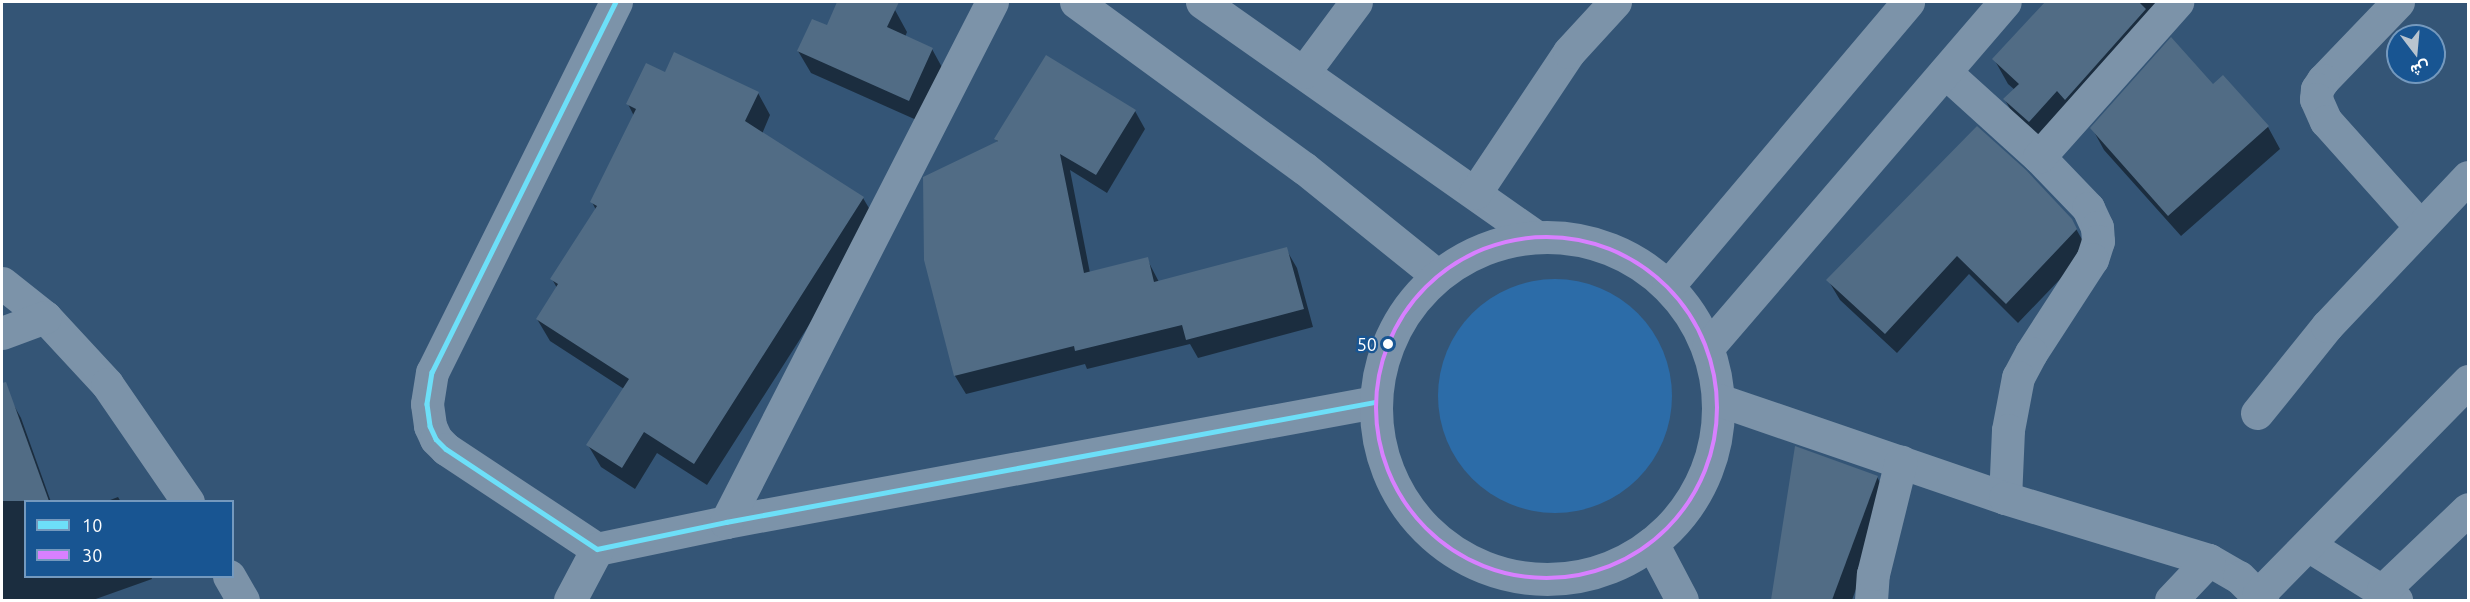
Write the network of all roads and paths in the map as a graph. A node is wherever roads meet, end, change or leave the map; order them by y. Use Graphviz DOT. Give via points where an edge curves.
graph roads {
  1 [pos="616,2"];
  2 [pos="992,2"];
  3 [pos="1076,2"];
  4 [pos="1202,2"];
  5 [pos="1356,2"];
  6 [pos="1615,2"];
  7 [pos="1908,2"];
  8 [pos="2006,2"];
  9 [pos="2177,2"];
  10 [pos="2398,2"];
  11 [pos="1304,72"];
  12 [pos="1945,72"];
  13 [pos="2039,157"];
  14 [pos="2469,177"];
  15 [pos="1475,194"];
  16 [pos="2420,226"];
  17 [pos="1536,237"];
  18 [pos="1438,276"];
  19 [pos="2,283"];
  20 [pos="1668,286"];
  21 [pos="45,317"];
  22 [pos="2,333"];
  23 [pos="1708,347"];
  24 [pos="2469,381"];
  25 [pos="1719,400"];
  26 [pos="1375,402"];
  27 [pos="2257,413"];
  28 [pos="1901,461"];
  29 [pos="2005,498"];
  30 [pos="187,500"];
  31 [pos="2469,508"];
  32 [pos="726,522"];
  33 [pos="1652,543"];
  34 [pos="2308,545"];
  35 [pos="597,549"];
  36 [pos="2209,560"];
  37 [pos="230,578"];
  38 [pos="2253,591"];
  39 [pos="2389,595"];
  40 [pos="243,600"];
  41 [pos="570,600"];
  42 [pos="1682,600"];
  43 [pos="1870,600"];
  44 [pos="2171,600"];
  1 -- 35 [label="street" via="432,372 427,404 430,426 446,449"];
  2 -- 32 [label="street"];
  3 -- 18 [label="street" via="1304,168"];
  4 -- 11 [label="street"];
  5 -- 11 [label="street"];
  6 -- 15 [label="street" via="1569,52"];
  7 -- 20 [label="street"];
  8 -- 12 [label="street"];
  9 -- 13 [label="street"];
  10 -- 16 [label="street" via="2323,80 2316,99 2326,121"];
  11 -- 15 [label="street"];
  12 -- 13 [label="street"];
  12 -- 23 [label="street"];
  13 -- 29 [label="street" via="2088,208 2098,241 2092,259 2022,368 2008,430"];
  14 -- 16 [label="street"];
  15 -- 17 [label="street"];
  16 -- 27 [label="street" via="2327,326"];
  17 -- 18 [label="street" via="1484,249"];
  17 -- 20 [label="street" via="1563,237 1616,251"];
  18 -- 26 [label="street" via="1410,305 1393,333 1384,355"];
  19 -- 21 [label="street"];
  20 -- 23 [label="street" via="1696,322"];
  21 -- 22 [label="street"];
  21 -- 30 [label="street" via="107,384"];
  23 -- 25 [label="street"];
  24 -- 34 [label="street"];
  25 -- 28 [label="street"];
  25 -- 33 [label="street" via="1714,445 1703,479 1689,504"];
  26 -- 32 [label="street"];
  26 -- 33 [label="street" via="1382,457 1398,491 1425,528 1469,560 1522,577 1577,577 1604,570"];
  28 -- 29 [label="street"];
  28 -- 43 [label="street"];
  29 -- 36 [label="street"];
  31 -- 39 [label="street"];
  32 -- 35 [label="street"];
  33 -- 42 [label="street"];
  34 -- 38 [label="street"];
  34 -- 39 [label="street"];
  35 -- 41 [label="street"];
  36 -- 38 [label="street"];
  36 -- 44 [label="street"];
  37 -- 40 [label="street"];
}
